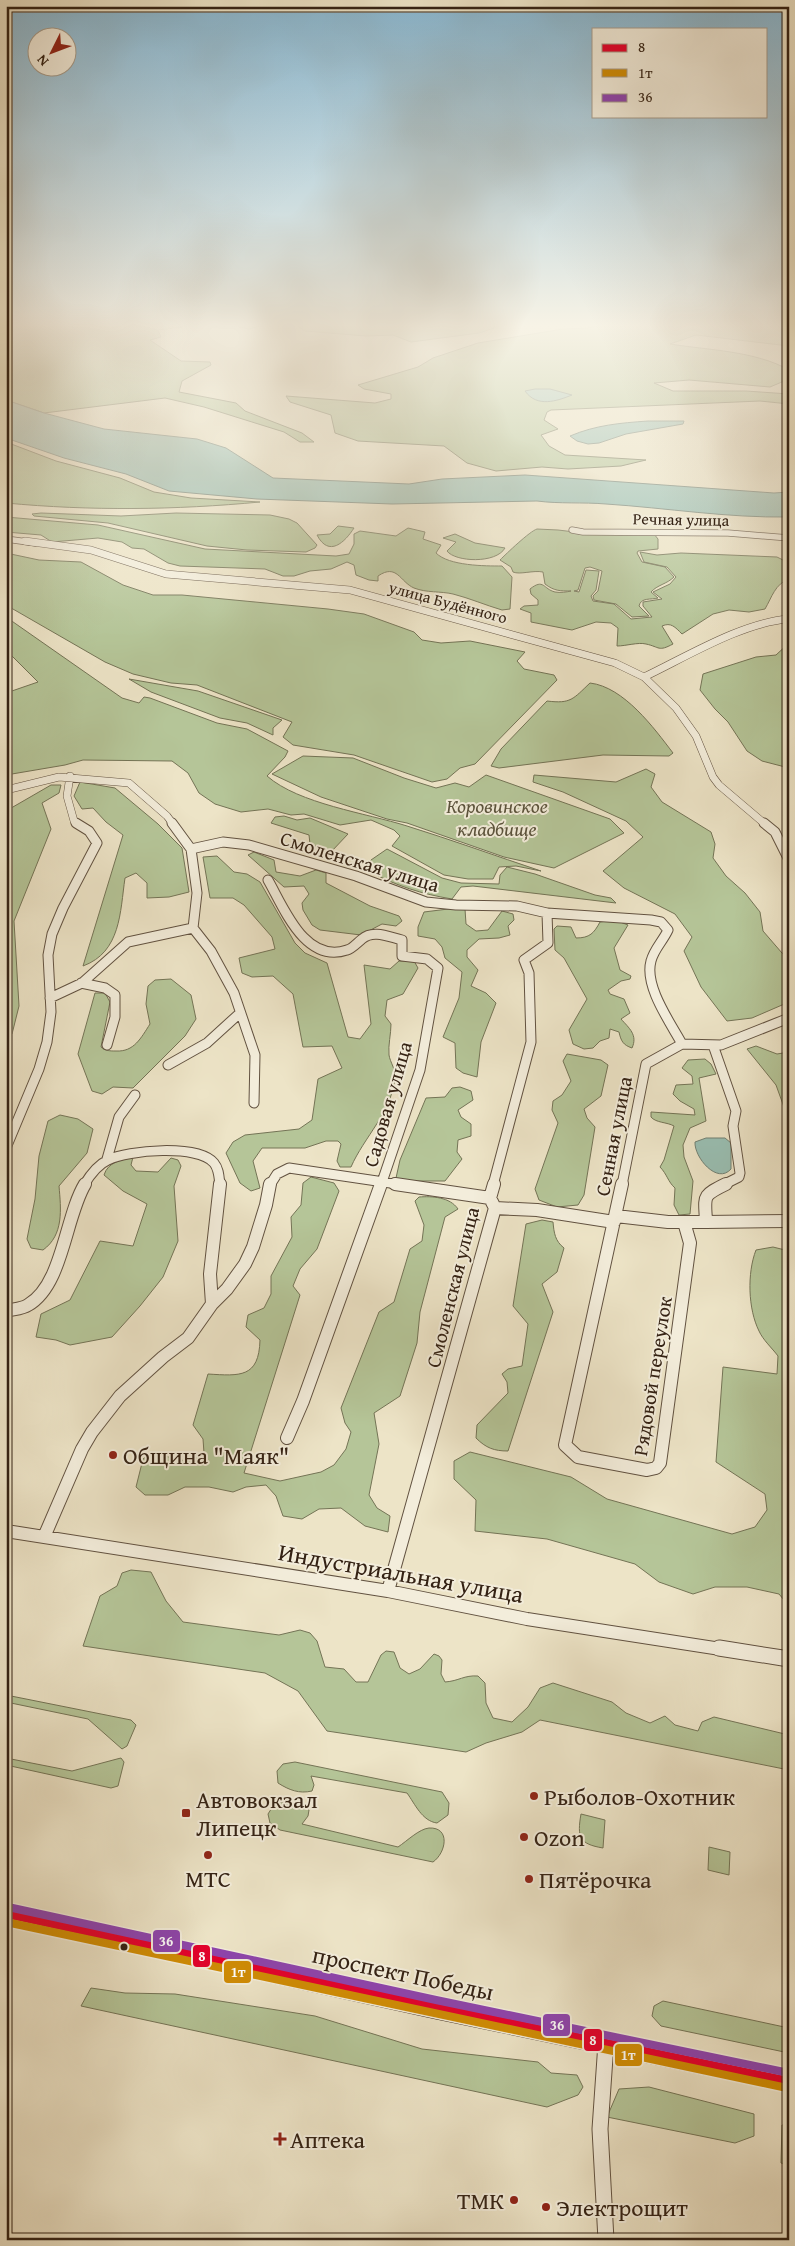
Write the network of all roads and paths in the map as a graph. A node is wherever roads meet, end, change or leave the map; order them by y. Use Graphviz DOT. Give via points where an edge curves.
graph roads {
  1 [pos="572,530"];
  2 [pos="789,538"];
  3 [pos="6,539"];
  4 [pos="789,619"];
  5 [pos="644,677"];
  6 [pos="70,776"];
  7 [pos="6,790"];
  8 [pos="191,850"];
  9 [pos="789,860"];
  10 [pos="268,880"];
  11 [pos="546,913"];
  12 [pos="193,928"];
  13 [pos="81,983"];
  14 [pos="50,998"];
  15 [pos="240,1013"];
  16 [pos="789,1018"];
  17 [pos="682,1044"];
  18 [pos="107,1045"];
  19 [pos="713,1045"];
  20 [pos="168,1066"];
  21 [pos="135,1095"];
  22 [pos="254,1102"];
  23 [pos="6,1148"];
  24 [pos="106,1159"];
  25 [pos="382,1183"];
  26 [pos="492,1203"];
  27 [pos="615,1219"];
  28 [pos="789,1221"];
  29 [pos="684,1222"];
  30 [pos="706,1222"];
  31 [pos="212,1304"];
  32 [pos="6,1310"];
  33 [pos="288,1438"];
  34 [pos="565,1445"];
  35 [pos="6,1531"];
  36 [pos="44,1537"];
  37 [pos="388,1591"];
  38 [pos="789,1659"];
  39 [pos="6,1914"];
  40 [pos="606,2043"];
  41 [pos="789,2081"];
  42 [pos="606,2240"];
  1 -- 2 [label="street, Речная улица" via="728,533"];
  3 -- 5 [label="street, улица Будённого" via="91,550 166,574 362,592 593,656"];
  4 -- 5 [label="street" via="777,618"];
  5 -- 9 [label="street, улица Будённого" via="690,726 719,785 775,832"];
  6 -- 7 [label="street"];
  6 -- 8 [label="street" via="129,783 167,816"];
  6 -- 14 [label="street" via="65,796 74,821 89,831 97,844 65,905 48,947"];
  8 -- 11 [label="street, Смоленская улица" via="223,842 249,845 356,876 438,905 485,904 534,908"];
  8 -- 12 [label="street" via="197,893"];
  10 -- 25 [label="street, Садовая улица" via="294,926 310,945 339,952 349,950 366,935 374,933 402,940 402,956 431,960 438,968 420,1070"];
  11 -- 17 [label="street, Смоленская улица" via="657,921 668,930 655,949 650,977"];
  11 -- 26 [label="street, Смоленская улица" via="548,943 524,960 529,973 531,1042"];
  12 -- 13 [label="street" via="128,942"];
  12 -- 15 [label="street" via="234,993"];
  13 -- 14 [label="street"];
  13 -- 18 [label="street" via="115,993 114,1029"];
  14 -- 23 [label="street" via="47,1043 32,1089"];
  15 -- 20 [label="street" via="208,1043"];
  15 -- 22 [label="street" via="255,1054"];
  16 -- 19 [label="street"];
  17 -- 19 [label="street"];
  17 -- 27 [label="street, Сенная улица" via="646,1064"];
  19 -- 30 [label="street" via="736,1111 733,1126 740,1173 736,1179 708,1193"];
  21 -- 24 [label="street" via="117,1117"];
  24 -- 31 [label="street" via="138,1150 189,1152 212,1161 216,1166 220,1183 210,1272"];
  24 -- 32 [label="street" via="81,1187 53,1273 42,1294 25,1307"];
  25 -- 26 [label="street"];
  25 -- 31 [label="street" via="289,1168 277,1174 270,1183 266,1205 245,1264"];
  25 -- 33 [label="street, Садовая улица"];
  26 -- 27 [label="street"];
  26 -- 37 [label="street, Смоленская улица"];
  27 -- 29 [label="street, Сенная улица"];
  27 -- 34 [label="street, Сенная улица"];
  28 -- 30 [label="street, Сенная улица"];
  29 -- 30 [label="street, Сенная улица"];
  29 -- 34 [label="street, Рядовой переулок" via="690,1242 660,1463 656,1468 638,1469 578,1457"];
  31 -- 36 [label="street" via="188,1338 120,1396 92,1432"];
  35 -- 36 [label="street, Индустриальная улица"];
  36 -- 37 [label="street, Индустриальная улица"];
  37 -- 38 [label="street, Индустриальная улица" via="527,1619"];
  39 -- 40 [label="main road, проспект Победы"];
  40 -- 41 [label="main road, проспект Победы"];
  40 -- 42 [label="street" via="600,2129"];
}
